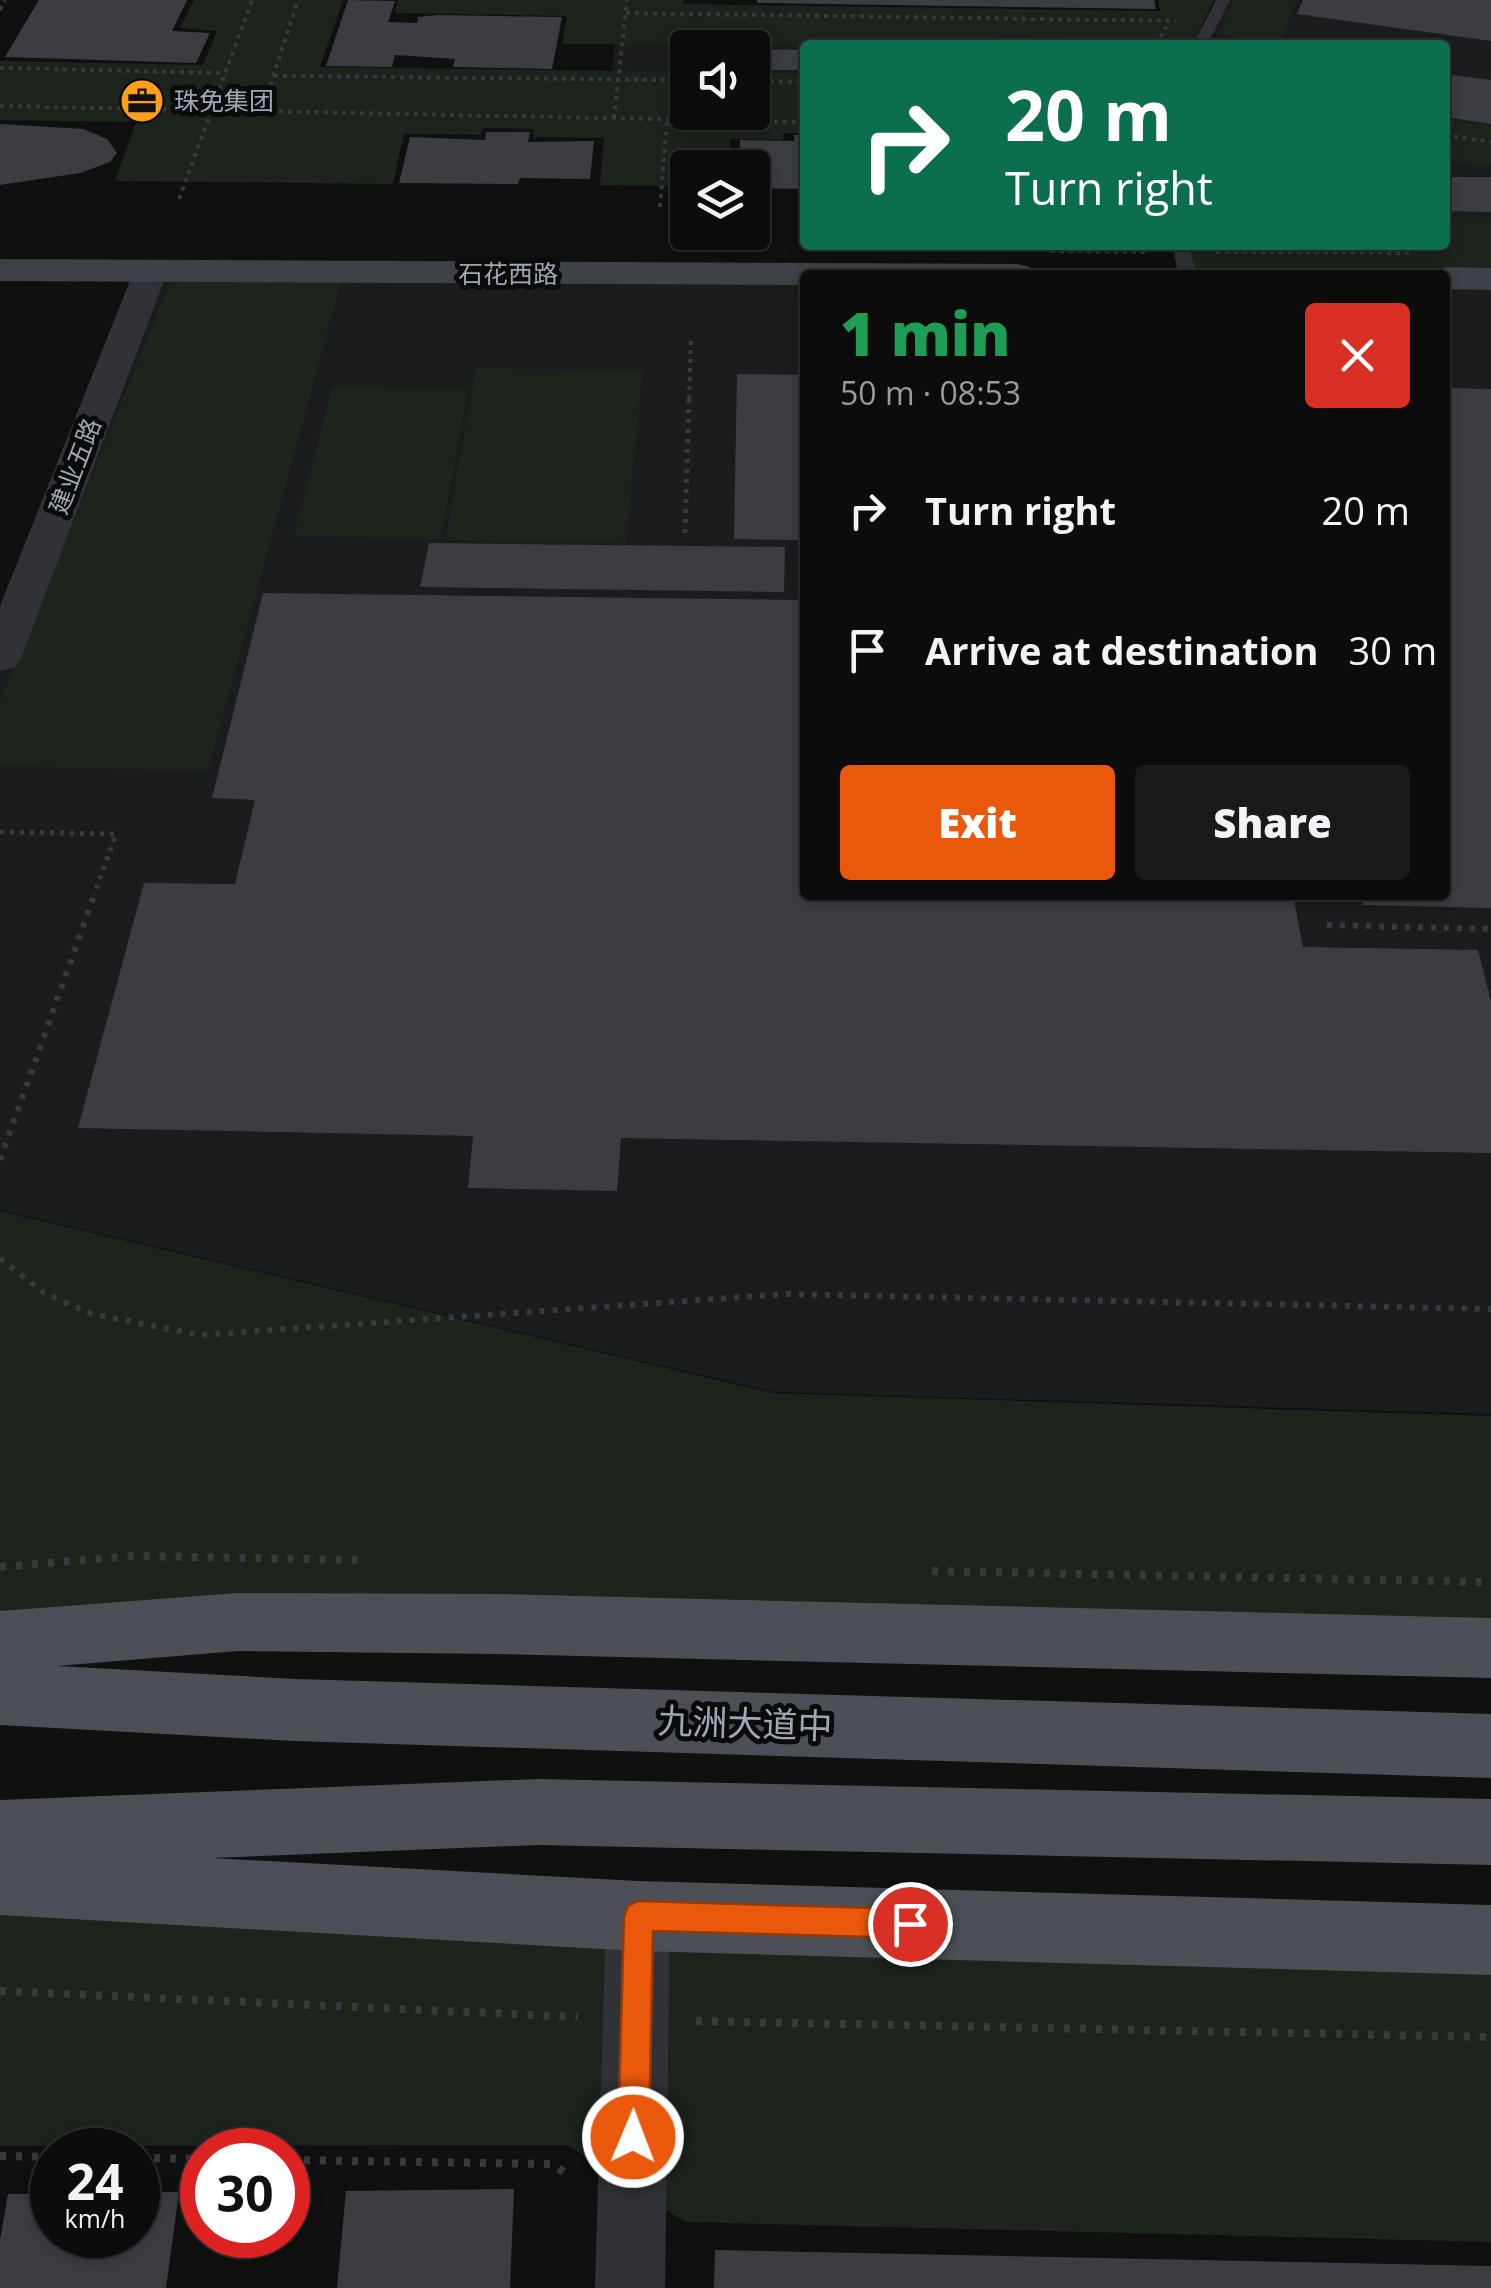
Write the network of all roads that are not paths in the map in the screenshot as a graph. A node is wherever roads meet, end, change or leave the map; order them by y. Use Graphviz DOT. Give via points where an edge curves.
graph roads {
  1 [pos="1222,0"];
  2 [pos="1202,40"];
  3 [pos="0,270"];
  4 [pos="150,273"];
  5 [pos="800,274"];
  6 [pos="1450,278"];
  7 [pos="1491,279"];
  8 [pos="0,658"];
  9 [pos="0,1641"];
  10 [pos="1491,1648"];
  11 [pos="0,1694"];
  12 [pos="1491,1746"];
  13 [pos="1491,1832"];
  14 [pos="0,1834"];
  15 [pos="0,1881"];
  16 [pos="638,1916"];
  17 [pos="1491,1940"];
  18 [pos="630,2288"];
  1 -- 2 [label="lane"];
  3 -- 4 [label="main road, 石花西路"];
  4 -- 5 [label="main road, 石花西路"];
  4 -- 8 [label="street, 建业五路"];
  6 -- 7 [label="main road"];
  9 -- 10 [label="main road" via="238,1622"];
  11 -- 12 [label="main road, 九洲大道中" via="295,1710"];
  13 -- 14 [label="main road" via="538,1812"];
  15 -- 16 [label="main road"];
  16 -- 17 [label="main road"];
  16 -- 18 [label="street"];
}
